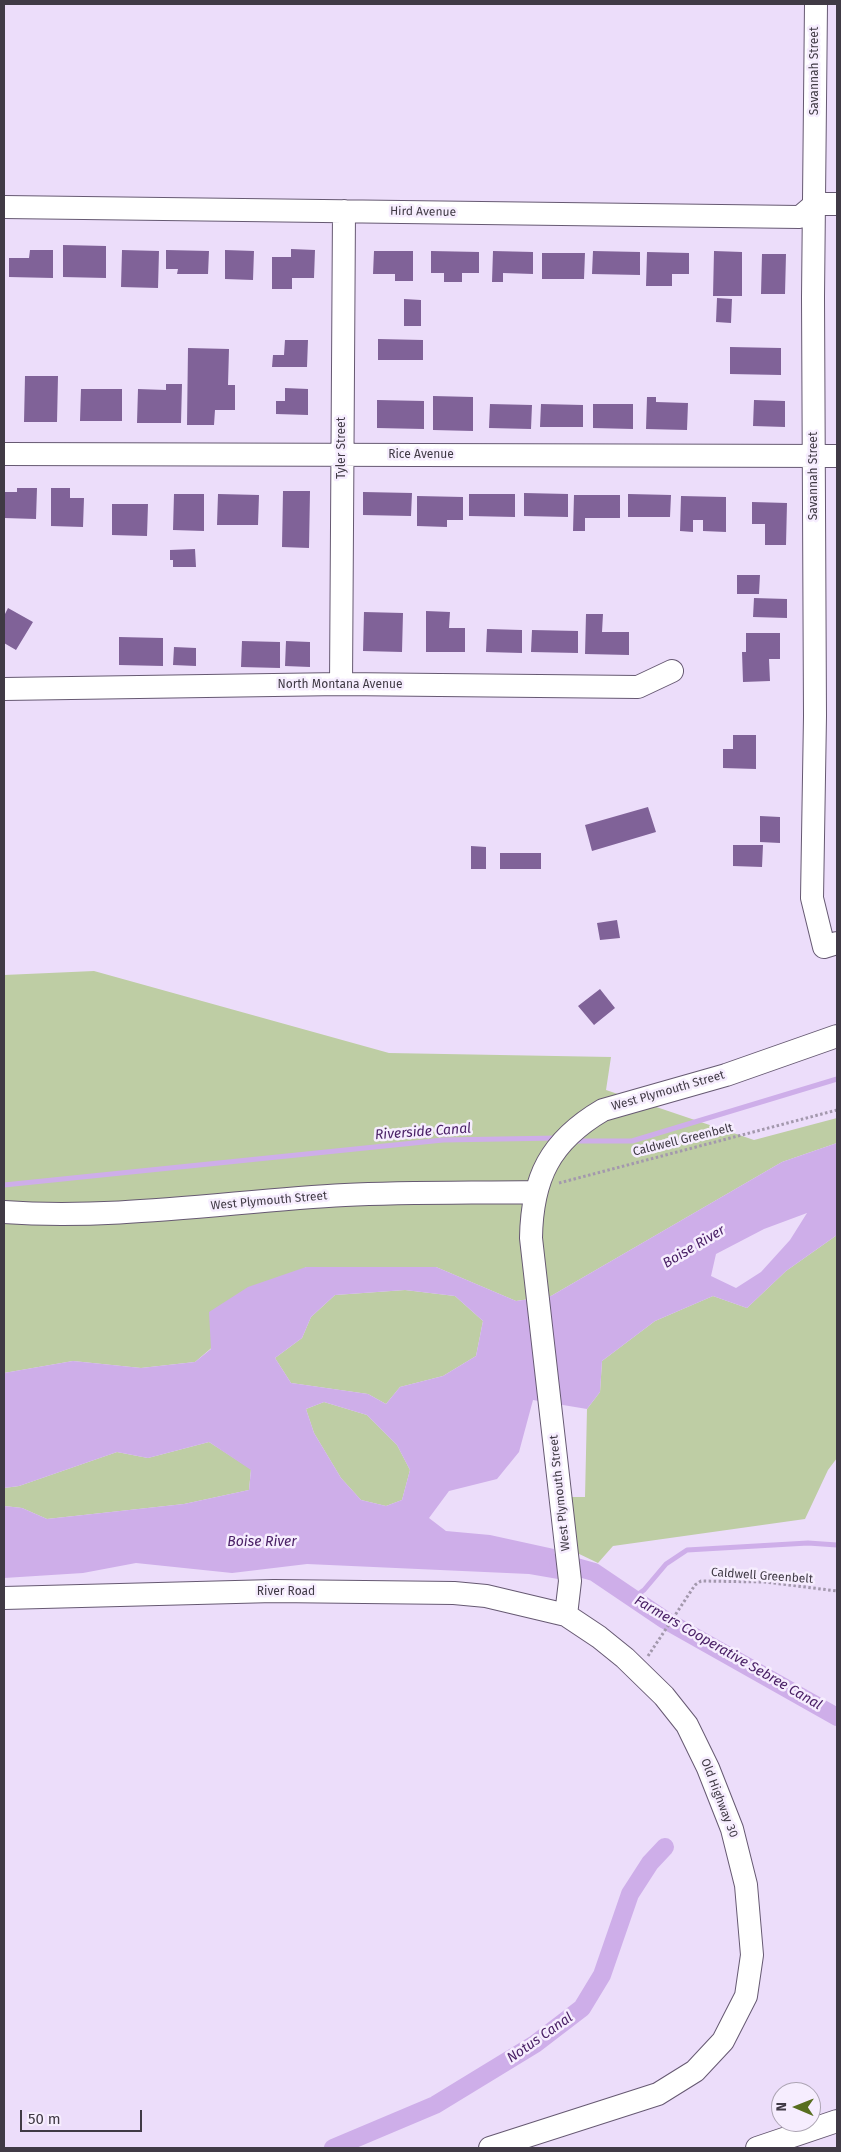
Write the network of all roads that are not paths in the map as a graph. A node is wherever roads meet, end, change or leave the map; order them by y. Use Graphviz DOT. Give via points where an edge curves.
graph roads {
  1 [pos="816,4"];
  2 [pos="814,204"];
  3 [pos="837,204"];
  4 [pos="4,207"];
  5 [pos="344,211"];
  6 [pos="4,454"];
  7 [pos="342,454"];
  8 [pos="814,456"];
  9 [pos="837,456"];
  10 [pos="672,671"];
  11 [pos="341,684"];
  12 [pos="4,689"];
  13 [pos="830,945"];
  14 [pos="837,1036"];
  15 [pos="535,1192"];
  16 [pos="4,1212"];
  17 [pos="4,1598"];
  18 [pos="566,1615"];
  19 [pos="837,2122"];
  20 [pos="490,2148"];
  21 [pos="757,2148"];
  1 -- 2 [label="street, Savannah Street"];
  2 -- 3 [label="street"];
  2 -- 5 [label="street, Hird Avenue" via="800,217"];
  2 -- 8 [label="street, Savannah Street"];
  4 -- 5 [label="street, Hird Avenue"];
  5 -- 7 [label="street, Tyler Street"];
  6 -- 7 [label="street, Rice Avenue"];
  7 -- 8 [label="street, Rice Avenue"];
  7 -- 11 [label="street, Tyler Street"];
  8 -- 9 [label="street, Rice Avenue"];
  8 -- 13 [label="street, Savannah Street" via="812,898"];
  10 -- 11 [label="street, North Montana Avenue" via="638,687"];
  11 -- 12 [label="street, North Montana Avenue"];
  14 -- 15 [label="street, West Plymouth Street" via="726,1075 602,1110 566,1138 544,1167"];
  15 -- 16 [label="street, West Plymouth Street" via="346,1195 166,1210"];
  15 -- 18 [label="street, West Plymouth Street" via="531,1238 570,1580"];
  17 -- 18 [label="street, River Road" via="274,1591 454,1592 486,1596"];
  18 -- 20 [label="street, Old Highway 30" via="624,1658 664,1696 687,1725 732,1829 746,1885 752,1955 746,1996 723,2041 695,2071 658,2094"];
  19 -- 21 [label="street"];
}
